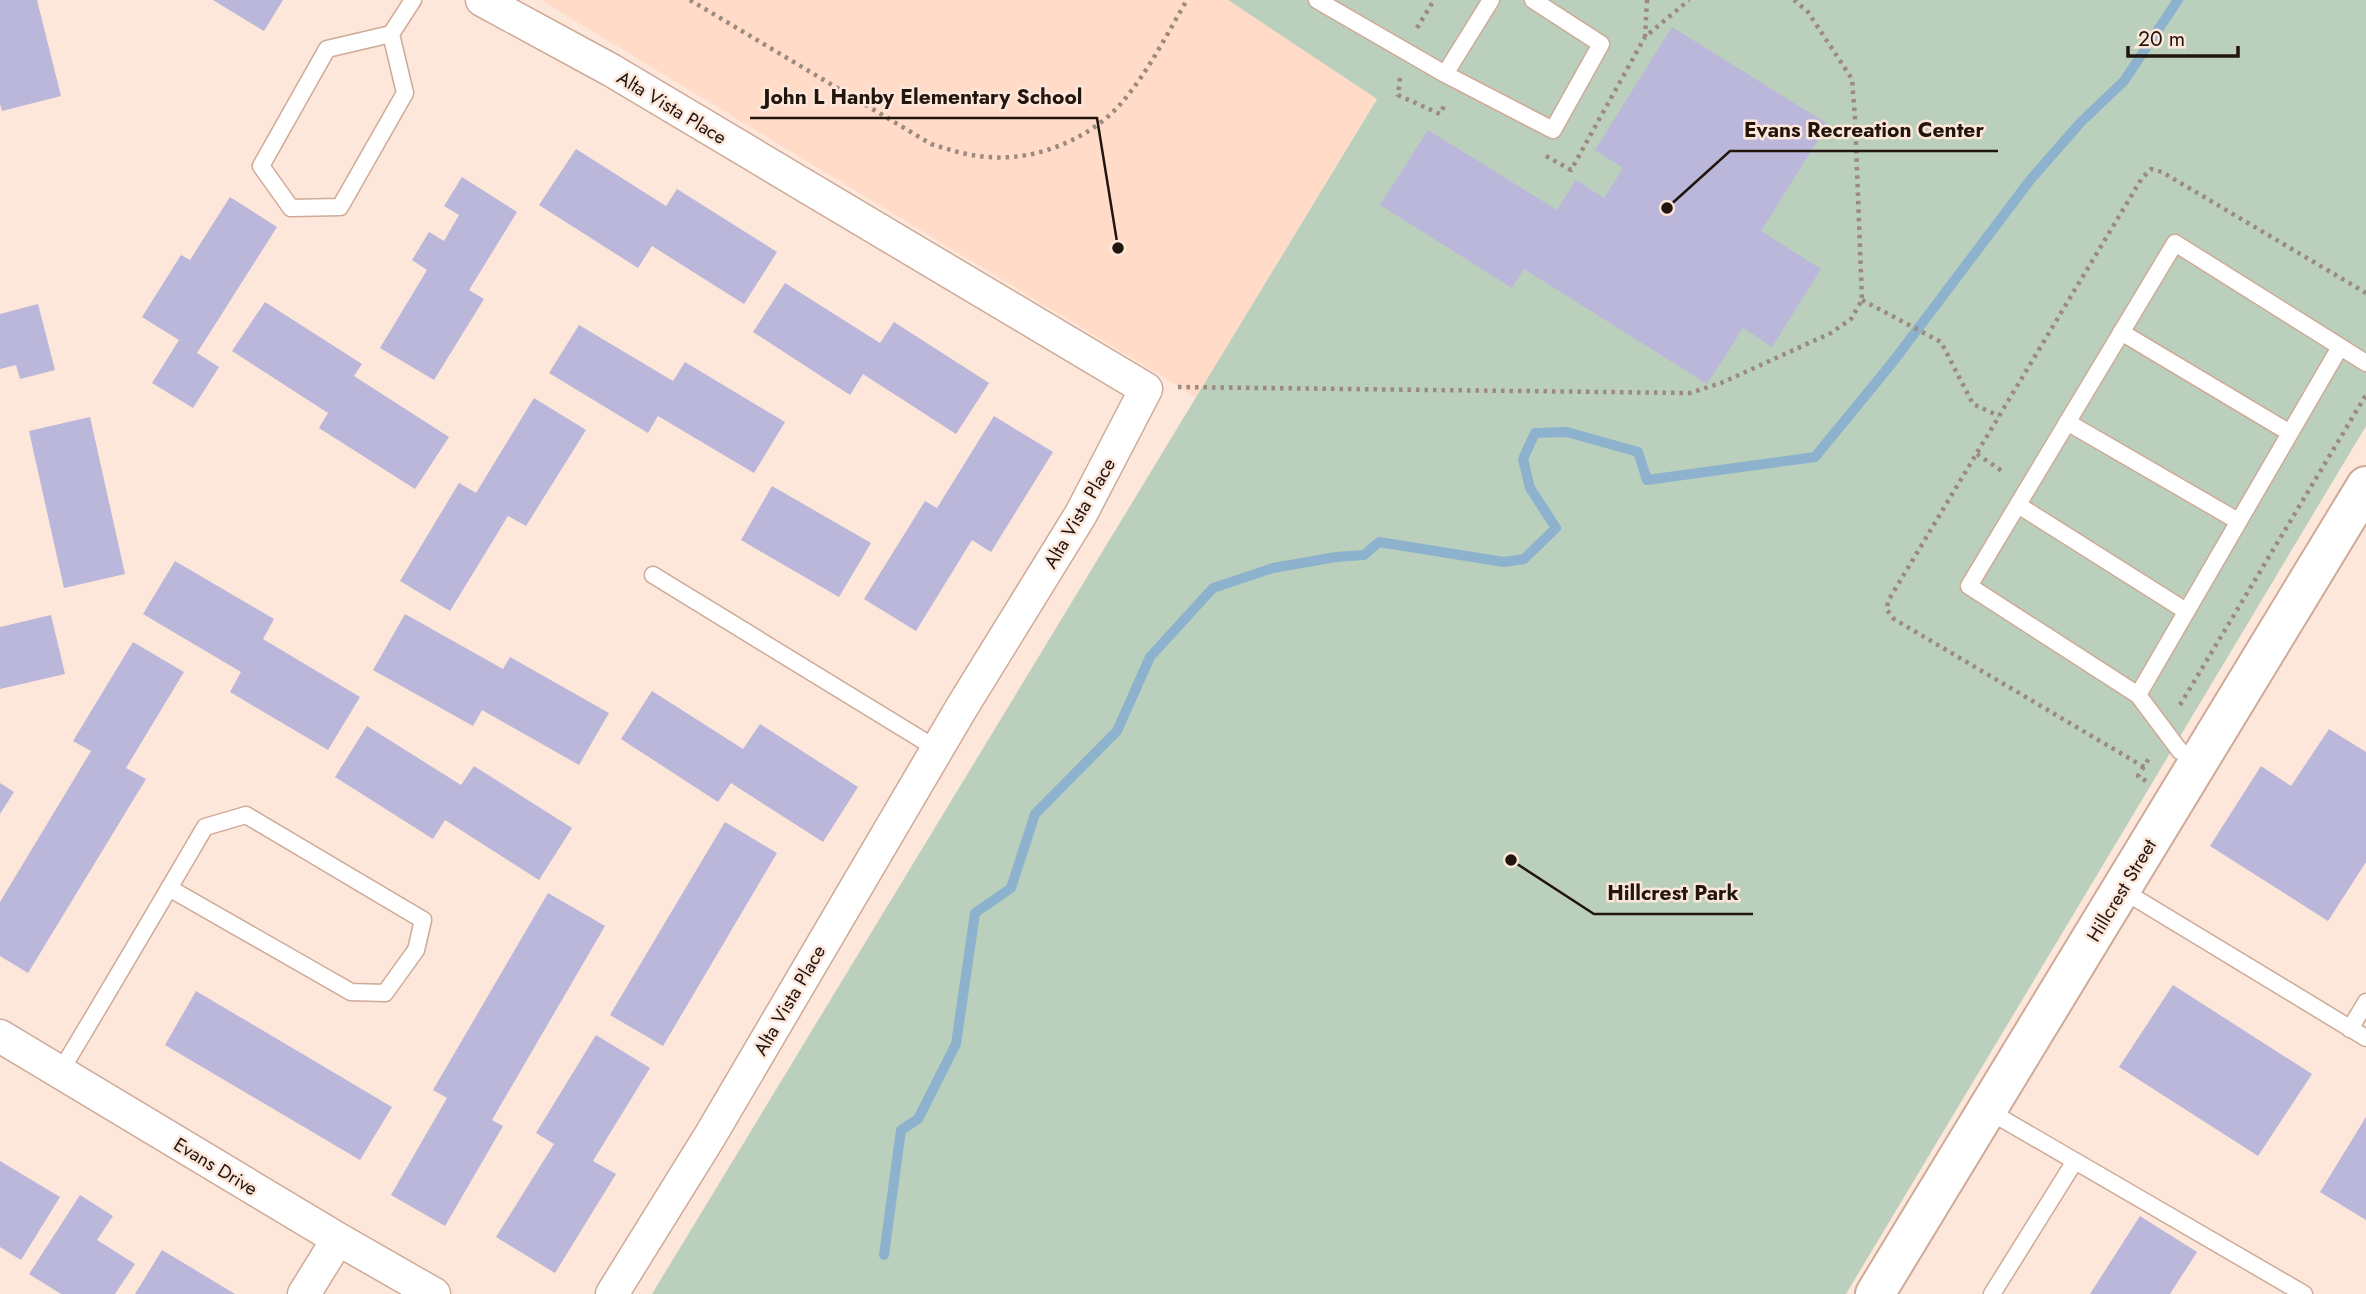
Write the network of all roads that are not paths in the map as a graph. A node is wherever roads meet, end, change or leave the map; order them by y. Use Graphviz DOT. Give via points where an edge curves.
graph roads {
  1 [pos="413,0"];
  2 [pos="482,0"];
  3 [pos="1317,0"];
  4 [pos="1491,0"];
  5 [pos="1533,0"];
  6 [pos="391,34"];
  7 [pos="1444,74"];
  8 [pos="2122,332"];
  9 [pos="2340,347"];
  10 [pos="2366,363"];
  11 [pos="2067,422"];
  12 [pos="2290,433"];
  13 [pos="2366,486"];
  14 [pos="2018,505"];
  15 [pos="2238,521"];
  16 [pos="653,575"];
  17 [pos="2186,611"];
  18 [pos="2137,695"];
  19 [pos="937,749"];
  20 [pos="2200,760"];
  21 [pos="169,888"];
  22 [pos="2122,890"];
  23 [pos="2366,1002"];
  24 [pos="2350,1029"];
  25 [pos="0,1036"];
  26 [pos="2366,1038"];
  27 [pos="60,1072"];
  28 [pos="1987,1110"];
  29 [pos="2075,1161"];
  30 [pos="338,1239"];
  31 [pos="304,1294"];
  32 [pos="434,1294"];
  33 [pos="612,1294"];
  34 [pos="1875,1294"];
  35 [pos="1992,1294"];
  36 [pos="2304,1294"];
  1 -- 6 [label="lane"];
  2 -- 19 [label="street, Alta Vista Place" via="611,70 1146,389 1081,514"];
  3 -- 7 [label="lane"];
  4 -- 7 [label="lane"];
  5 -- 7 [label="lane" via="1601,44 1553,130"];
  6 -- 6 [label="lane" via="405,93 340,207 291,208 261,166 327,49"];
  8 -- 9 [label="lane" via="2175,243"];
  8 -- 11 [label="lane"];
  8 -- 12 [label="lane"];
  9 -- 10 [label="lane"];
  9 -- 12 [label="lane"];
  11 -- 14 [label="lane"];
  11 -- 15 [label="lane"];
  12 -- 15 [label="lane"];
  13 -- 20 [label="street, Hillcrest Street"];
  14 -- 17 [label="lane"];
  14 -- 18 [label="lane" via="1969,586"];
  15 -- 17 [label="lane"];
  16 -- 19 [label="lane"];
  17 -- 18 [label="lane"];
  18 -- 20 [label="lane" via="2180,751"];
  19 -- 33 [label="street, Alta Vista Place"];
  20 -- 22 [label="street, Hillcrest Street"];
  21 -- 21 [label="lane" via="205,827 246,815 423,920 416,950 385,993 351,992"];
  21 -- 27 [label="lane"];
  22 -- 24 [label="lane"];
  22 -- 28 [label="street, Hillcrest Street"];
  23 -- 24 [label="lane"];
  24 -- 26 [label="lane"];
  25 -- 27 [label="street, Evans Drive"];
  27 -- 30 [label="street, Evans Drive"];
  28 -- 29 [label="lane"];
  28 -- 34 [label="street, Hillcrest Street"];
  29 -- 35 [label="lane"];
  29 -- 36 [label="lane"];
  30 -- 31 [label="street"];
  30 -- 32 [label="street, Evans Drive"];
}
